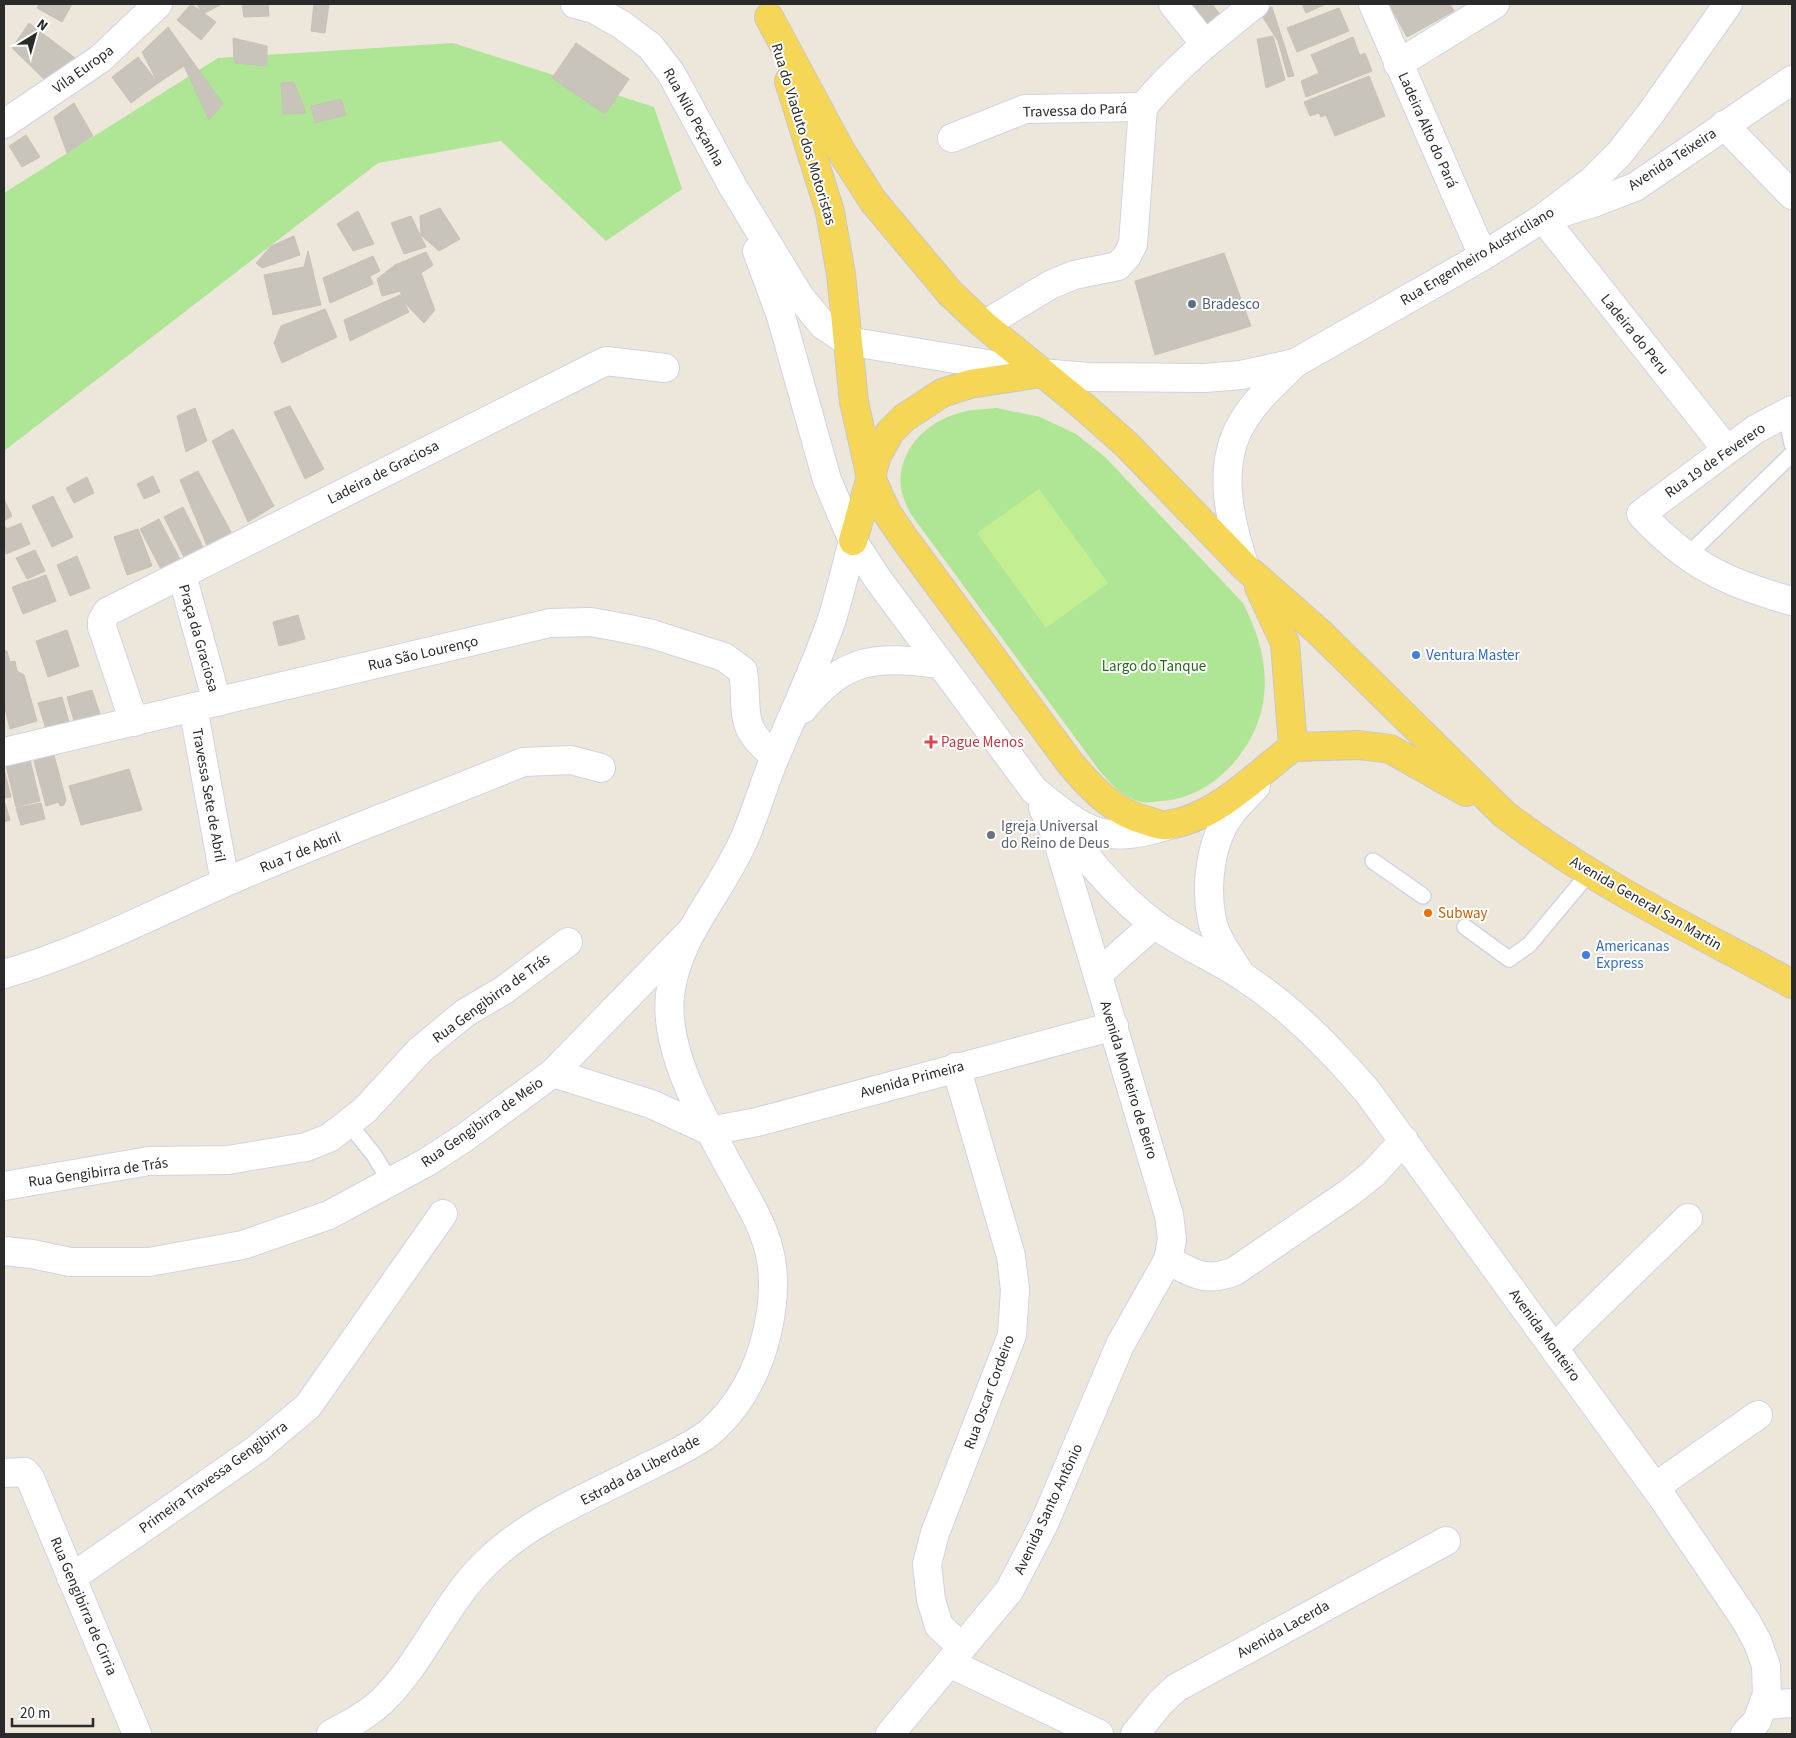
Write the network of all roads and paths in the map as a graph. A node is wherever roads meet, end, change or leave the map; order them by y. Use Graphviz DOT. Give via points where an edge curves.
graph roads {
  1 [pos="575,4"];
  2 [pos="1173,4"];
  3 [pos="1255,4"];
  4 [pos="1374,4"];
  5 [pos="1495,4"];
  6 [pos="1728,4"];
  7 [pos="158,5"];
  8 [pos="766,10"];
  9 [pos="1205,44"];
  10 [pos="1398,64"];
  11 [pos="1792,80"];
  12 [pos="1143,107"];
  13 [pos="4,124"];
  14 [pos="1724,125"];
  15 [pos="952,138"];
  16 [pos="732,187"];
  17 [pos="1792,195"];
  18 [pos="1543,218"];
  19 [pos="1483,256"];
  20 [pos="984,325"];
  21 [pos="847,341"];
  22 [pos="1295,362"];
  23 [pos="665,368"];
  24 [pos="1041,373"];
  25 [pos="1789,412"];
  26 [pos="1792,444"];
  27 [pos="1727,450"];
  28 [pos="1792,454"];
  29 [pos="871,478"];
  30 [pos="853,541"];
  31 [pos="1687,556"];
  32 [pos="1245,567"];
  33 [pos="182,575"];
  34 [pos="1792,600"];
  35 [pos="832,617"];
  36 [pos="864,661"];
  37 [pos="940,664"];
  38 [pos="205,704"];
  39 [pos="134,722"];
  40 [pos="789,726"];
  41 [pos="1293,747"];
  42 [pos="4,752"];
  43 [pos="775,756"];
  44 [pos="602,768"];
  45 [pos="1034,790"];
  46 [pos="1504,814"];
  47 [pos="1166,826"];
  48 [pos="1373,860"];
  49 [pos="1590,872"];
  50 [pos="225,882"];
  51 [pos="1423,896"];
  52 [pos="1212,920"];
  53 [pos="1154,924"];
  54 [pos="1465,927"];
  55 [pos="690,932"];
  56 [pos="568,942"];
  57 [pos="1190,947"];
  58 [pos="4,974"];
  59 [pos="1098,974"];
  60 [pos="1242,976"];
  61 [pos="1792,984"];
  62 [pos="1114,1026"];
  63 [pos="956,1067"];
  64 [pos="553,1073"];
  65 [pos="348,1124"];
  66 [pos="710,1131"];
  67 [pos="1404,1140"];
  68 [pos="391,1183"];
  69 [pos="4,1186"];
  70 [pos="442,1214"];
  71 [pos="1688,1218"];
  72 [pos="4,1251"];
  73 [pos="1168,1260"];
  74 [pos="1554,1348"];
  75 [pos="1758,1415"];
  76 [pos="4,1473"];
  77 [pos="1654,1487"];
  78 [pos="1446,1541"];
  79 [pos="71,1578"];
  80 [pos="955,1655"];
  81 [pos="1792,1702"];
  82 [pos="1764,1705"];
  83 [pos="136,1734"];
  84 [pos="332,1734"];
  85 [pos="890,1734"];
  86 [pos="1099,1734"];
  87 [pos="1135,1734"];
  88 [pos="1745,1734"];
  1 -- 16 [label="street, Rua Nilo Peçanha" via="594,9 650,46 671,73"];
  2 -- 9 [label="street"];
  3 -- 9 [label="street"];
  4 -- 10 [label="street, Ladeira Alto do Pará"];
  5 -- 10 [label="street"];
  6 -- 18 [label="street, Rua Engenheiro Austricliano" via="1619,154 1592,181"];
  7 -- 13 [label="street, Vila Europa" via="100,59"];
  8 -- 20 [label="main road, Rua do Viaduto dos Motoristas" via="841,151 873,200 950,293"];
  8 -- 21 [label="main road, Rua do Viaduto dos Motoristas" via="830,212 841,274"];
  9 -- 12 [label="street" via="1157,89"];
  10 -- 19 [label="street, Ladeira Alto do Pará"];
  11 -- 14 [label="street, Avenida Teixeira"];
  12 -- 15 [label="street, Travessa do Pará" via="1025,109"];
  12 -- 20 [label="street" via="1133,244 1127,256 1118,266 1074,274"];
  14 -- 17 [label="street"];
  14 -- 18 [label="street, Avenida Teixeira" via="1635,187"];
  16 -- 21 [label="street, Rua Nilo Peçanha" via="800,297 823,325"];
  16 -- 30 [label="street, Rua Nilo Peçanha" via="781,316 827,480"];
  18 -- 19 [label="street, Rua Engenheiro Austricliano"];
  18 -- 27 [label="street, Ladeira do Peru"];
  19 -- 22 [label="street, Rua Engenheiro Austricliano"];
  20 -- 24 [label="main road, Rua do Viaduto dos Motoristas"];
  21 -- 24 [label="street"];
  21 -- 29 [label="main road" via="854,402"];
  22 -- 24 [label="street, Rua Engenheiro Austricliano" via="1241,376 1205,378 1088,377"];
  22 -- 32 [label="street, Rua Engenheiro Austricliano" via="1256,403 1233,443 1228,469 1229,501 1234,534"];
  23 -- 33 [label="street, Ladeira de Graciosa" via="606,360"];
  24 -- 29 [label="main road" via="970,384 942,393 904,418 890,432 877,455"];
  24 -- 32 [label="main road" via="1126,444"];
  25 -- 26 [label="lane"];
  25 -- 27 [label="street, Rua 19 de Feverero" via="1756,429"];
  27 -- 31 [label="street, Rua 19 de Feverero" via="1641,514 1660,535"];
  28 -- 31 [label="lane"];
  29 -- 30 [label="main road"];
  29 -- 47 [label="main road" via="887,513 904,538 1092,789 1115,808 1134,818"];
  30 -- 35 [label="street, Rua Gengibirra de Meio"];
  30 -- 37 [label="street"];
  31 -- 34 [label="street" via="1715,574 1750,589"];
  32 -- 41 [label="main road" via="1265,595 1285,643"];
  32 -- 46 [label="main road, Avenida General San Martin" via="1319,632"];
  33 -- 38 [label="street, Praça da Graciosa"];
  33 -- 39 [label="street, Ladeira de Graciosa" via="107,612 102,621"];
  35 -- 36 [label="street" via="841,648 849,656"];
  35 -- 40 [label="street, Rua Gengibirra de Meio"];
  36 -- 37 [label="street, Rua Gengibirra de Meio" via="880,659"];
  36 -- 40 [label="street, Rua Gengibirra de Meio" via="820,689"];
  37 -- 45 [label="street"];
  38 -- 39 [label="street, Rua São Lourenço"];
  38 -- 43 [label="street, Rua São Lourenço" via="550,623 591,622 652,634 724,657 735,664 743,671 744,713 751,731 760,745"];
  38 -- 50 [label="street, Travessa Sete de Abril"];
  39 -- 42 [label="street, Rua São Lourenço"];
  40 -- 43 [label="street, Rua Gengibirra de Meio"];
  41 -- 46 [label="main road, Avenida General San Martin" via="1360,745 1390,749"];
  41 -- 47 [label="main road" via="1222,802 1199,815"];
  41 -- 52 [label="street" via="1231,813 1219,836 1211,868"];
  43 -- 55 [label="street, Rua Gengibirra de Meio" via="745,837"];
  44 -- 50 [label="street, Rua 7 de Abril" via="571,760 524,762"];
  45 -- 47 [label="street" via="1068,817 1093,831 1121,836"];
  45 -- 53 [label="street" via="1092,864 1125,900"];
  45 -- 59 [label="street" via="1056,835"];
  46 -- 49 [label="main road, Avenida General San Martin" via="1533,837"];
  48 -- 51 [label="lane"];
  49 -- 54 [label="lane" via="1529,944 1509,959"];
  49 -- 61 [label="main road, Avenida General San Martin"];
  50 -- 58 [label="street, Rua 7 de Abril" via="95,942"];
  52 -- 57 [label="street"];
  52 -- 60 [label="street"];
  53 -- 57 [label="street"];
  53 -- 59 [label="street"];
  55 -- 64 [label="street, Rua Gengibirra de Meio"];
  55 -- 66 [label="street, Estrada da Liberdade" via="674,971 669,1000 670,1030 689,1086"];
  56 -- 65 [label="street, Rua Gengibirra de Trás" via="504,990 466,1013 420,1050"];
  57 -- 60 [label="street"];
  59 -- 62 [label="street, Avenida Monteiro de Beiro"];
  60 -- 67 [label="street, Avenida Monteiro" via="1325,1043 1368,1091"];
  62 -- 63 [label="street, Avenida Primeira"];
  62 -- 73 [label="street, Avenida Monteiro de Beiro" via="1169,1215 1172,1239"];
  63 -- 66 [label="street, Avenida Primeira" via="757,1122"];
  63 -- 80 [label="street, Rua Oscar Cordeiro" via="1011,1256 1015,1290 1012,1335 935,1533 927,1564 931,1600"];
  64 -- 66 [label="street" via="651,1104"];
  64 -- 68 [label="street, Rua Gengibirra de Meio" via="464,1138"];
  65 -- 68 [label="lane" via="374,1155"];
  65 -- 69 [label="street, Rua Gengibirra de Trás" via="329,1138 306,1147 228,1160 149,1162"];
  66 -- 84 [label="street, Estrada da Liberdade" via="764,1234 772,1261 769,1325 762,1354 749,1383 730,1412 706,1435 537,1524 486,1563 436,1627 408,1673 383,1700"];
  67 -- 73 [label="street" via="1373,1174 1349,1193 1235,1271 1218,1278 1206,1277"];
  67 -- 74 [label="street, Avenida Monteiro"];
  68 -- 72 [label="street, Rua Gengibirra de Meio" via="329,1215 243,1245 149,1262 70,1262"];
  70 -- 79 [label="street, Primeira Travessa Gengibirra" via="308,1406 257,1449"];
  71 -- 74 [label="street"];
  73 -- 80 [label="street, Avenida Santo Antônio" via="1120,1345 1043,1526 1013,1583"];
  74 -- 77 [label="street, Avenida Monteiro"];
  75 -- 77 [label="street"];
  76 -- 79 [label="street, Rua Gengibirra de Cirria" via="25,1472 30,1478"];
  77 -- 82 [label="street, Avenida Monteiro" via="1741,1612 1758,1643 1766,1666"];
  78 -- 87 [label="street, Avenida Lacerda" via="1176,1688"];
  79 -- 83 [label="street, Rua Gengibirra de Cirria"];
  80 -- 85 [label="street, Avenida Santo Antônio"];
  80 -- 86 [label="street, Rua Oscar Cordeiro"];
  81 -- 82 [label="street"];
  82 -- 88 [label="street, Avenida Monteiro" via="1757,1721"];
}
